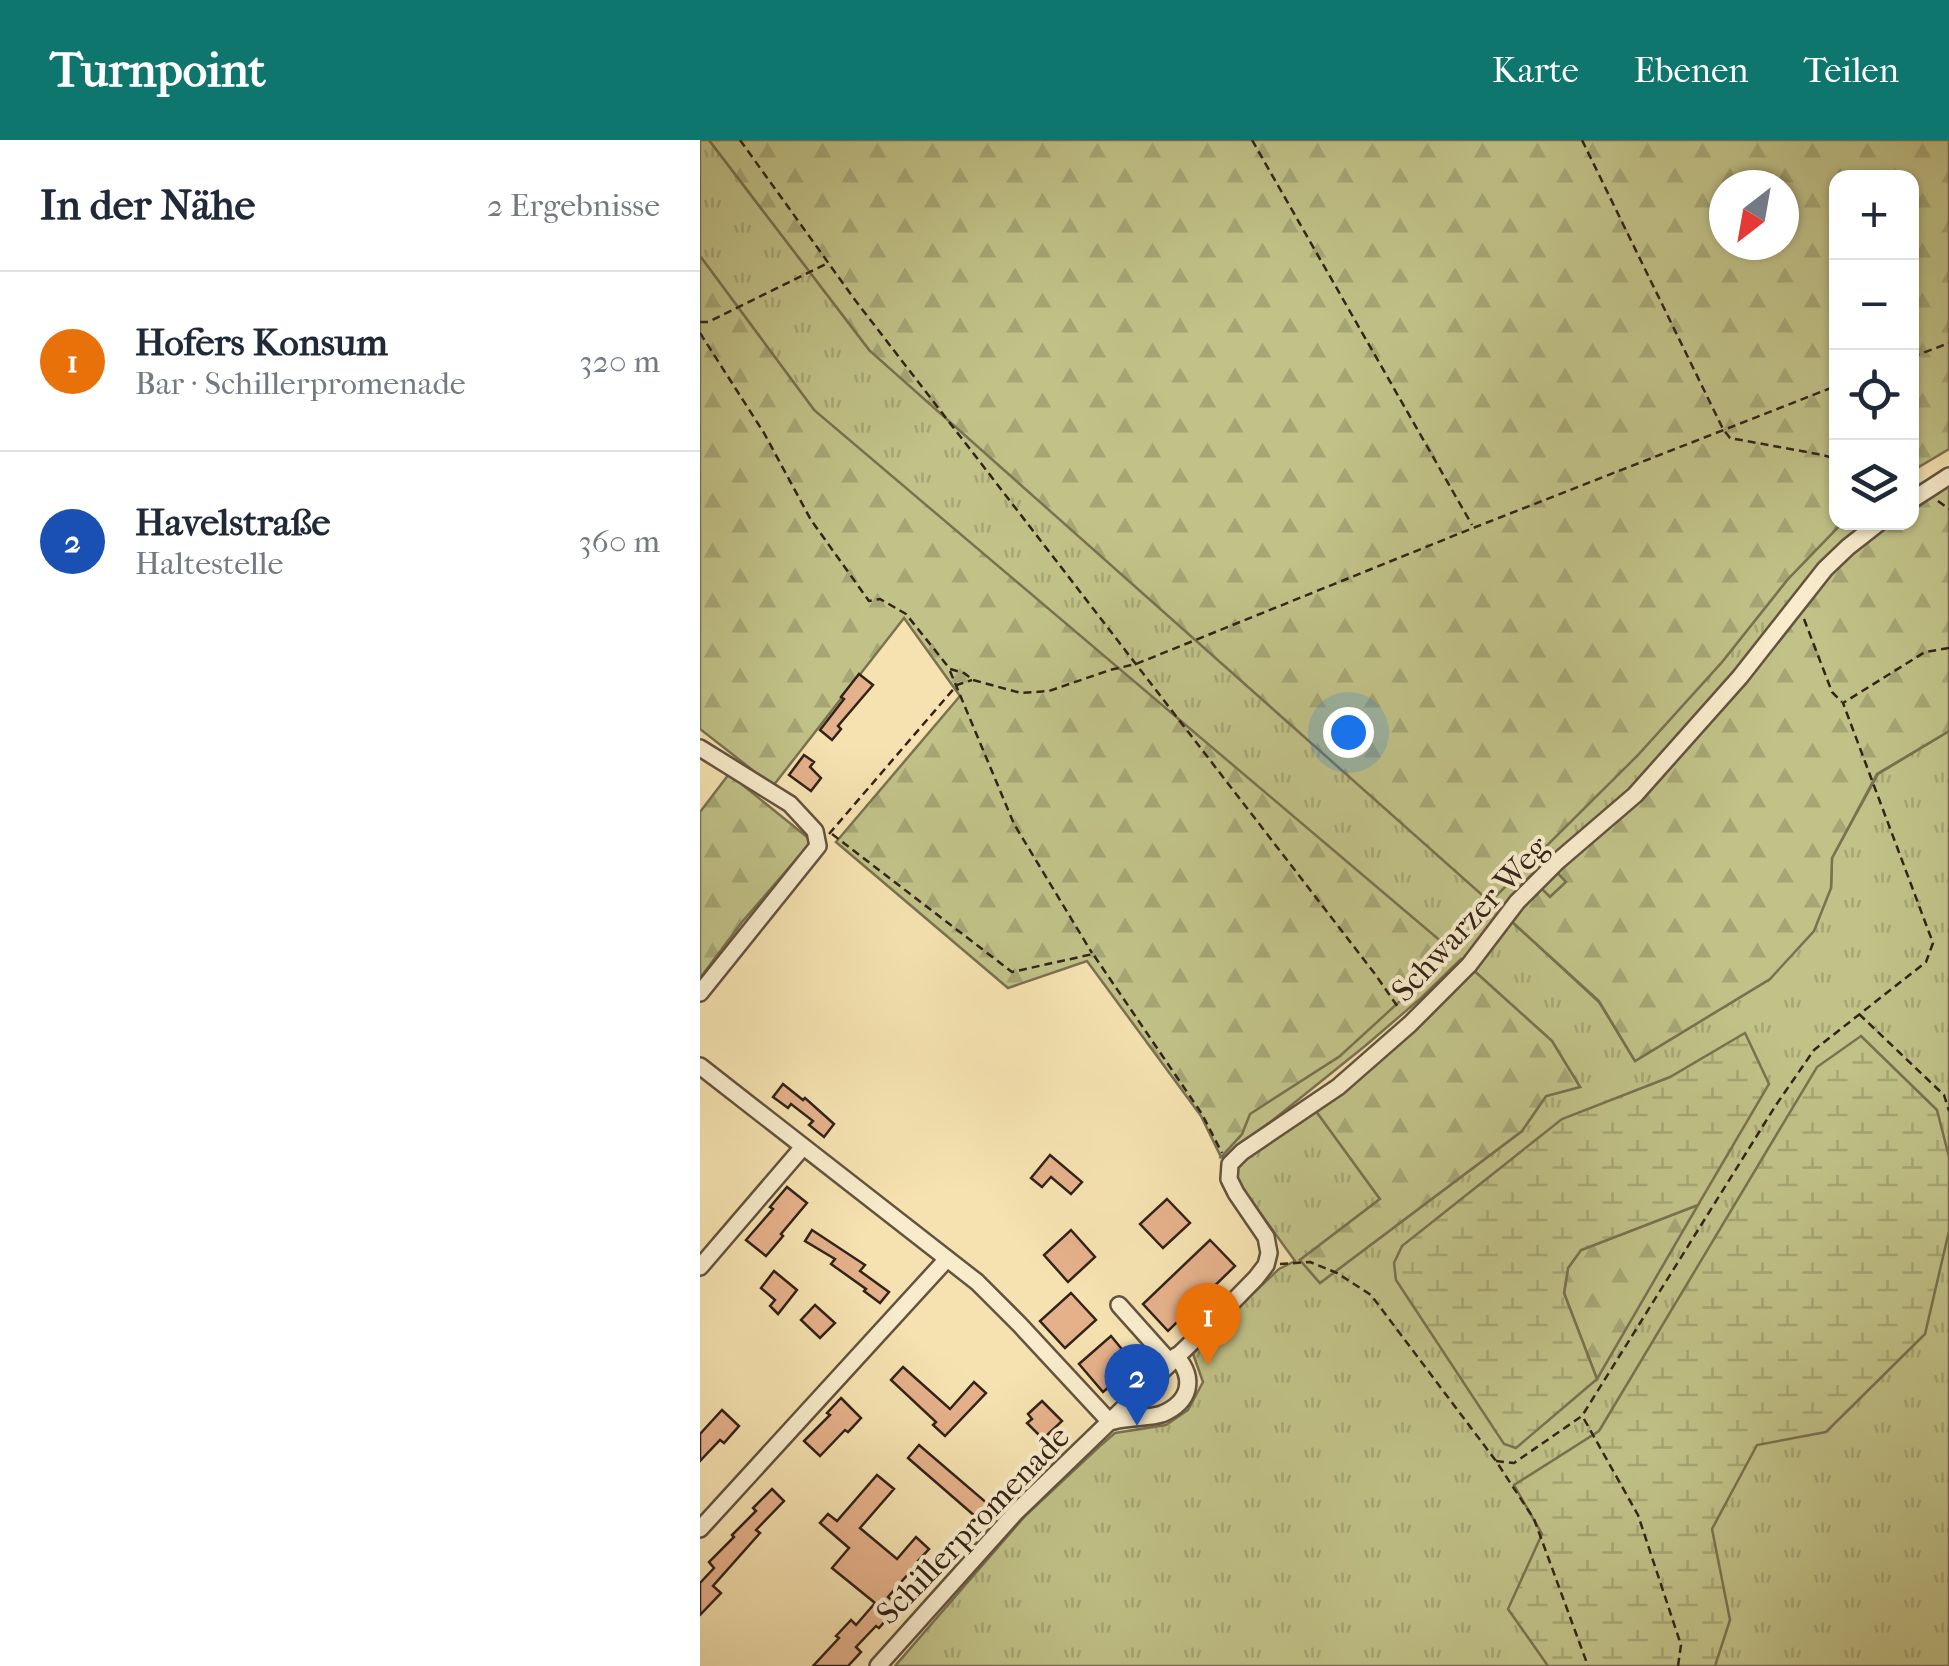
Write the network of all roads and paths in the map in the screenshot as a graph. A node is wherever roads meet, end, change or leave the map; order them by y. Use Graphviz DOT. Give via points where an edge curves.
graph roads {
  1 [pos="740,140"];
  2 [pos="1252,140"];
  3 [pos="1582,140"];
  4 [pos="828,263"];
  5 [pos="700,322"];
  6 [pos="700,333"];
  7 [pos="1949,342"];
  8 [pos="1919,354"];
  9 [pos="1829,389"];
  10 [pos="1723,429"];
  11 [pos="1829,457"];
  12 [pos="1949,476"];
  13 [pos="1919,495"];
  14 [pos="1473,528"];
  15 [pos="1870,530"];
  16 [pos="1798,602"];
  17 [pos="1949,648"];
  18 [pos="1136,664"];
  19 [pos="950,670"];
  20 [pos="973,680"];
  21 [pos="957,686"];
  22 [pos="1843,703"];
  23 [pos="700,748"];
  24 [pos="1093,954"];
  25 [pos="700,994"];
  26 [pos="1858,1014"];
  27 [pos="1410,1024"];
  28 [pos="700,1066"];
  29 [pos="1949,1111"];
  30 [pos="803,1147"];
  31 [pos="1230,1164"];
  32 [pos="946,1259"];
  33 [pos="1266,1265"];
  34 [pos="700,1266"];
  35 [pos="1119,1305"];
  36 [pos="1178,1355"];
  37 [pos="1582,1416"];
  38 [pos="1110,1422"];
  39 [pos="1496,1461"];
  40 [pos="700,1529"];
  41 [pos="878,1666"];
  42 [pos="1588,1666"];
  43 [pos="1678,1666"];
  1 -- 4 [label="path"];
  2 -- 14 [label="path"];
  3 -- 10 [label="path"];
  4 -- 5 [label="path"];
  4 -- 18 [label="path"];
  6 -- 19 [label="path" via="842,564 869,600 906,614"];
  7 -- 8 [label="path"];
  9 -- 10 [label="path"];
  10 -- 11 [label="path" via="1730,438"];
  10 -- 14 [label="path"];
  12 -- 13 [label="street"];
  14 -- 18 [label="path"];
  15 -- 16 [label="street, Schwarzer Weg"];
  16 -- 22 [label="path" via="1832,692"];
  16 -- 27 [label="street, Schwarzer Weg" via="1636,795 1517,902 1469,965"];
  17 -- 22 [label="path" via="1925,652"];
  18 -- 20 [label="path" via="1050,691 1020,693"];
  18 -- 27 [label="path"];
  19 -- 20 [label="path"];
  19 -- 21 [label="path"];
  20 -- 21 [label="path"];
  21 -- 24 [label="path" via="1014,824"];
  21 -- 24 [label="path" via="831,833 1012,972"];
  22 -- 26 [label="path" via="1933,944 1926,962"];
  23 -- 25 [label="street" via="790,804 818,846"];
  24 -- 31 [label="path"];
  26 -- 29 [label="path" via="1944,1095"];
  26 -- 37 [label="path" via="1814,1050 1776,1105"];
  27 -- 31 [label="street, Schwarzer Weg" via="1338,1087"];
  28 -- 30 [label="street"];
  30 -- 32 [label="street"];
  30 -- 34 [label="street"];
  31 -- 33 [label="street" via="1236,1193 1266,1237"];
  32 -- 38 [label="street" via="993,1297"];
  32 -- 40 [label="street"];
  33 -- 36 [label="street"];
  33 -- 39 [label="path" via="1310,1262 1370,1296"];
  35 -- 36 [label="street"];
  36 -- 38 [label="street, Schillerpromenade"];
  36 -- 38 [label="street, Schillerpromenade" via="1189,1384 1178,1403 1161,1414"];
  37 -- 39 [label="path" via="1514,1463"];
  37 -- 43 [label="path" via="1638,1515 1680,1646"];
  38 -- 41 [label="street, Schillerpromenade" via="1016,1512"];
  39 -- 42 [label="path" via="1534,1519"];
}
